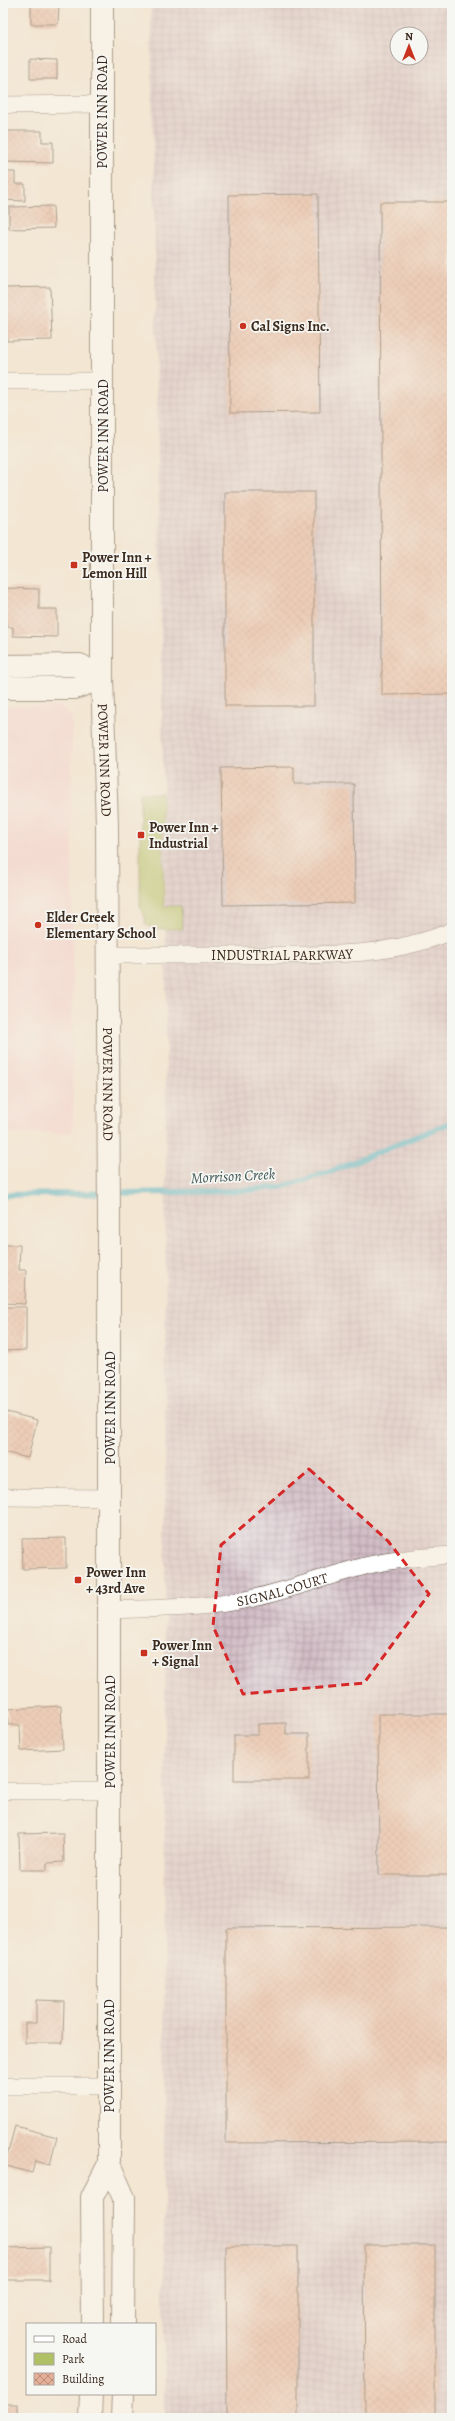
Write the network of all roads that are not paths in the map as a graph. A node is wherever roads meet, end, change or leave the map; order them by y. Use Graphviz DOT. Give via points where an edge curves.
graph roads {
  1 [pos="102,3"];
  2 [pos="102,104"];
  3 [pos="3,105"];
  4 [pos="3,381"];
  5 [pos="102,381"];
  6 [pos="3,666"];
  7 [pos="102,678"];
  8 [pos="3,688"];
  9 [pos="452,931"];
  10 [pos="108,955"];
  11 [pos="3,1497"];
  12 [pos="110,1498"];
  13 [pos="452,1555"];
  14 [pos="110,1610"];
  15 [pos="3,1791"];
  16 [pos="110,1791"];
  17 [pos="3,2086"];
  18 [pos="109,2086"];
  19 [pos="109,2164"];
  20 [pos="93,2323"];
  21 [pos="123,2323"];
  22 [pos="91,2395"];
  23 [pos="122,2395"];
  24 [pos="90,2418"];
  25 [pos="122,2418"];
  1 -- 2 [label="main road, POWER INN ROAD"];
  2 -- 3 [label="street"];
  2 -- 5 [label="main road, POWER INN ROAD"];
  4 -- 5 [label="street"];
  5 -- 7 [label="main road, POWER INN ROAD"];
  6 -- 7 [label="main road" via="80,666"];
  7 -- 8 [label="main road" via="75,688"];
  7 -- 10 [label="main road, POWER INN ROAD"];
  9 -- 10 [label="street, INDUSTRIAL PARKWAY" via="428,941 395,949 341,955"];
  10 -- 12 [label="main road, POWER INN ROAD"];
  11 -- 12 [label="street"];
  12 -- 14 [label="main road, POWER INN ROAD"];
  13 -- 14 [label="street, SIGNAL COURT" via="412,1558 365,1566 304,1586 248,1600 190,1607"];
  14 -- 16 [label="main road, POWER INN ROAD"];
  15 -- 16 [label="street"];
  16 -- 18 [label="main road, POWER INN ROAD"];
  17 -- 18 [label="street"];
  18 -- 19 [label="main road, POWER INN ROAD"];
  19 -- 20 [label="main road, POWER INN ROAD" via="92,2197"];
  19 -- 21 [label="main road, POWER INN ROAD" via="124,2198"];
  22 -- 24 [label="main road"];
  23 -- 25 [label="main road"];
}
